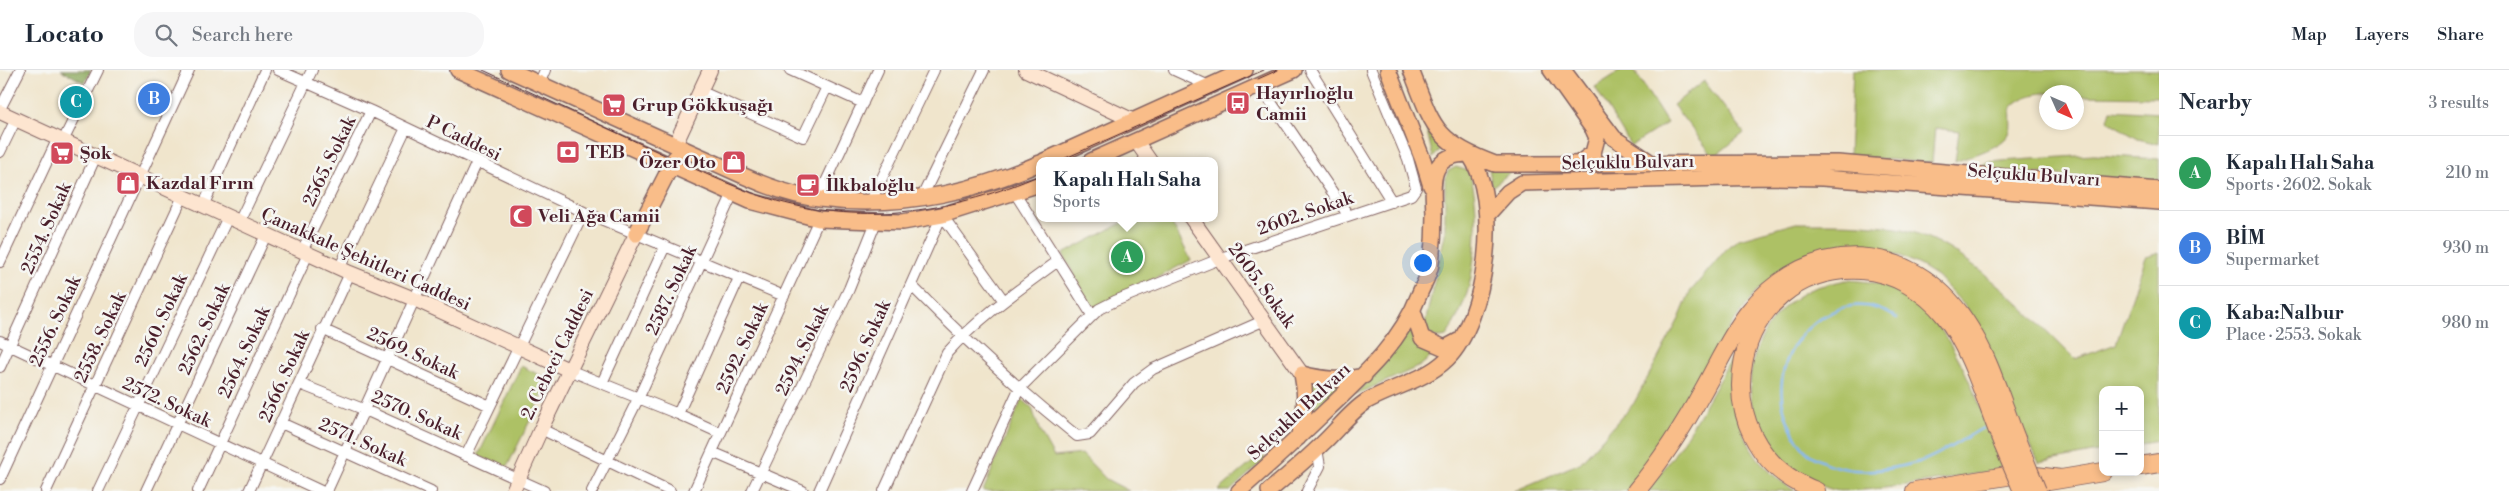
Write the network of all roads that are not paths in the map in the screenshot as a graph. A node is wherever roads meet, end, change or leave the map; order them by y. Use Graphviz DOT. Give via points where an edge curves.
graph roads {
  1 [pos="20,70"];
  2 [pos="98,70"];
  3 [pos="189,70"];
  4 [pos="265,70"];
  5 [pos="278,70"];
  6 [pos="312,70"];
  7 [pos="458,70"];
  8 [pos="509,70"];
  9 [pos="710,70"];
  10 [pos="790,70"];
  11 [pos="878,70"];
  12 [pos="934,70"];
  13 [pos="984,70"];
  14 [pos="1026,70"];
  15 [pos="1174,70"];
  16 [pos="1202,70"];
  17 [pos="1224,70"];
  18 [pos="1245,70"];
  19 [pos="1294,70"];
  20 [pos="1310,70"];
  21 [pos="1371,70"];
  22 [pos="1388,70"];
  23 [pos="1411,70"];
  24 [pos="1551,70"];
  25 [pos="1563,70"];
  26 [pos="1050,75"];
  27 [pos="542,77"];
  28 [pos="306,83"];
  29 [pos="1202,83"];
  30 [pos="1260,86"];
  31 [pos="828,87"];
  32 [pos="700,91"];
  33 [pos="863,103"];
  34 [pos="0,111"];
  35 [pos="371,111"];
  36 [pos="16,119"];
  37 [pos="1134,121"];
  38 [pos="406,128"];
  39 [pos="60,140"];
  40 [pos="1136,141"];
  41 [pos="678,146"];
  42 [pos="0,152"];
  43 [pos="1469,154"];
  44 [pos="96,156"];
  45 [pos="1053,157"];
  46 [pos="1100,157"];
  47 [pos="1147,157"];
  48 [pos="477,162"];
  49 [pos="1650,162"];
  50 [pos="1578,164"];
  51 [pos="1036,165"];
  52 [pos="668,166"];
  53 [pos="140,176"];
  54 [pos="1036,185"];
  55 [pos="1432,190"];
  56 [pos="2159,190"];
  57 [pos="1015,192"];
  58 [pos="733,194"];
  59 [pos="183,196"];
  60 [pos="818,199"];
  61 [pos="921,199"];
  62 [pos="1392,202"];
  63 [pos="2159,202"];
  64 [pos="870,203"];
  65 [pos="203,206"];
  66 [pos="584,212"];
  67 [pos="1488,214"];
  68 [pos="942,215"];
  69 [pos="1348,215"];
  70 [pos="820,219"];
  71 [pos="233,220"];
  72 [pos="876,222"];
  73 [pos="1194,222"];
  74 [pos="636,234"];
  75 [pos="266,235"];
  76 [pos="665,246"];
  77 [pos="305,253"];
  78 [pos="1220,259"];
  79 [pos="1058,261"];
  80 [pos="0,262"];
  81 [pos="701,262"];
  82 [pos="344,271"];
  83 [pos="739,278"];
  84 [pos="911,285"];
  85 [pos="784,296"];
  86 [pos="414,299"];
  87 [pos="1004,301"];
  88 [pos="1413,312"];
  89 [pos="1092,315"];
  90 [pos="1265,320"];
  91 [pos="322,329"];
  92 [pos="961,336"];
  93 [pos="1463,338"];
  94 [pos="0,341"];
  95 [pos="10,346"];
  96 [pos="519,349"];
  97 [pos="387,358"];
  98 [pos="52,366"];
  99 [pos="0,368"];
  100 [pos="569,370"];
  101 [pos="1302,374"];
  102 [pos="1364,376"];
  103 [pos="602,383"];
  104 [pos="300,384"];
  105 [pos="95,386"];
  106 [pos="1019,389"];
  107 [pos="638,399"];
  108 [pos="138,406"];
  109 [pos="490,406"];
  110 [pos="363,408"];
  111 [pos="678,414"];
  112 [pos="281,423"];
  113 [pos="177,424"];
  114 [pos="541,429"];
  115 [pos="720,433"];
  116 [pos="1298,439"];
  117 [pos="2010,442"];
  118 [pos="219,444"];
  119 [pos="1317,449"];
  120 [pos="345,452"];
  121 [pos="712,452"];
  122 [pos="466,456"];
  123 [pos="606,460"];
  124 [pos="2159,463"];
  125 [pos="263,464"];
  126 [pos="2144,465"];
  127 [pos="760,473"];
  128 [pos="2099,473"];
  129 [pos="0,479"];
  130 [pos="2061,479"];
  131 [pos="516,485"];
  132 [pos="46,491"];
  133 [pos="98,491"];
  134 [pos="146,491"];
  135 [pos="198,491"];
  136 [pos="249,491"];
  137 [pos="321,491"];
  138 [pos="327,491"];
  139 [pos="431,491"];
  140 [pos="544,491"];
  141 [pos="592,491"];
  142 [pos="670,491"];
  143 [pos="694,491"];
  144 [pos="752,491"];
  145 [pos="803,491"];
  146 [pos="818,491"];
  147 [pos="884,491"];
  148 [pos="972,491"];
  149 [pos="1239,491"];
  150 [pos="1269,491"];
  151 [pos="1307,491"];
  152 [pos="1636,491"];
  153 [pos="1816,491"];
  154 [pos="1915,491"];
  155 [pos="1987,491"];
  156 [pos="2023,491"];
  157 [pos="2037,491"];
  1 -- 34 [label="street"];
  2 -- 39 [label="street"];
  3 -- 53 [label="street, 2556. Sokak"];
  4 -- 65 [label="street"];
  5 -- 28 [label="street, P Caddesi"];
  6 -- 28 [label="street, 2560. Sokak"];
  7 -- 52 [label="main road"];
  8 -- 27 [label="main road"];
  9 -- 32 [label="main road"];
  10 -- 31 [label="street"];
  11 -- 33 [label="street"];
  12 -- 64 [label="street"];
  13 -- 61 [label="street"];
  14 -- 26 [label="main road"];
  15 -- 29 [label="street"];
  16 -- 29 [label="street"];
  17 -- 29 [label="main road"];
  18 -- 29 [label="main road"];
  19 -- 30 [label="main road"];
  20 -- 62 [label="street"];
  21 -- 62 [label="street, 2602. Sokak" via="1408,159 1416,188 1410,195"];
  22 -- 55 [label="main road" via="1424,160"];
  23 -- 43 [label="main road, Selçuklu Bulvarı" via="1431,120 1441,135"];
  24 -- 50 [label="main road" via="1596,138 1593,152"];
  25 -- 49 [label="main road" via="1614,138"];
  26 -- 37 [label="main road"];
  27 -- 41 [label="main road"];
  28 -- 35 [label="street, P Caddesi"];
  28 -- 71 [label="street, 2560. Sokak"];
  29 -- 37 [label="main road"];
  30 -- 40 [label="main road"];
  30 -- 69 [label="street"];
  31 -- 32 [label="street" via="804,137"];
  31 -- 33 [label="street"];
  32 -- 41 [label="main road"];
  33 -- 60 [label="street"];
  34 -- 36 [label="main road, Çanakkale Şehitleri Caddesi"];
  35 -- 38 [label="street, P Caddesi"];
  35 -- 77 [label="street, 2565. Sokak"];
  36 -- 39 [label="main road, Çanakkale Şehitleri Caddesi"];
  36 -- 42 [label="street"];
  37 -- 45 [label="main road"];
  38 -- 48 [label="street, P Caddesi"];
  38 -- 82 [label="street, 2566. Sokak"];
  39 -- 44 [label="main road, Çanakkale Şehitleri Caddesi"];
  39 -- 80 [label="street"];
  40 -- 46 [label="main road"];
  40 -- 47 [label="main road"];
  41 -- 52 [label="main road"];
  41 -- 60 [label="main road" via="750,178"];
  43 -- 50 [label="main road, Selçuklu Bulvarı" via="1495,164"];
  43 -- 55 [label="main road" via="1458,154 1442,163 1435,172"];
  43 -- 67 [label="main road" via="1481,177"];
  44 -- 53 [label="main road, Çanakkale Şehitleri Caddesi"];
  44 -- 95 [label="street, 2554. Sokak"];
  48 -- 66 [label="street, P Caddesi"];
  48 -- 86 [label="street"];
  49 -- 50 [label="main road, Selçuklu Bulvarı"];
  49 -- 56 [label="main road, Selçuklu Bulvarı" via="1838,163"];
  51 -- 61 [label="main road" via="950,194"];
  52 -- 58 [label="main road"];
  52 -- 74 [label="main road"];
  53 -- 59 [label="main road, Çanakkale Şehitleri Caddesi"];
  53 -- 98 [label="street, 2556. Sokak"];
  54 -- 57 [label="main road"];
  55 -- 88 [label="main road, Selçuklu Bulvarı" via="1431,265"];
  57 -- 68 [label="main road"];
  57 -- 79 [label="street"];
  58 -- 70 [label="main road"];
  58 -- 81 [label="street, 2587. Sokak"];
  59 -- 65 [label="main road, Çanakkale Şehitleri Caddesi"];
  59 -- 105 [label="street, 2558. Sokak"];
  60 -- 64 [label="main road"];
  61 -- 64 [label="main road"];
  62 -- 69 [label="street, 2602. Sokak"];
  63 -- 67 [label="main road, Selçuklu Bulvarı" via="1876,181 1766,177 1522,183 1508,192"];
  65 -- 71 [label="main road, Çanakkale Şehitleri Caddesi"];
  66 -- 74 [label="street, P Caddesi"];
  66 -- 96 [label="street"];
  67 -- 93 [label="main road" via="1481,285"];
  68 -- 72 [label="main road" via="903,222"];
  68 -- 84 [label="street, 2596. Sokak"];
  68 -- 87 [label="street"];
  69 -- 78 [label="street, 2602. Sokak"];
  70 -- 72 [label="main road"];
  70 -- 85 [label="street, 2592. Sokak"];
  71 -- 75 [label="main road, Çanakkale Şehitleri Caddesi"];
  71 -- 108 [label="street, 2560. Sokak"];
  72 -- 127 [label="street, 2594. Sokak" via="849,289"];
  73 -- 78 [label="main road, 2605. Sokak"];
  74 -- 76 [label="street, P Caddesi"];
  74 -- 100 [label="main road, 2. Cebeci Caddesi"];
  75 -- 77 [label="main road, Çanakkale Şehitleri Caddesi"];
  75 -- 113 [label="street, 2562. Sokak"];
  76 -- 81 [label="street, P Caddesi"];
  76 -- 103 [label="street"];
  77 -- 82 [label="main road, Çanakkale Şehitleri Caddesi"];
  77 -- 118 [label="street, 2564. Sokak"];
  78 -- 89 [label="street, 2602. Sokak" via="1114,301"];
  78 -- 90 [label="main road, 2605. Sokak"];
  79 -- 87 [label="street"];
  79 -- 89 [label="street"];
  81 -- 83 [label="street, P Caddesi"];
  81 -- 107 [label="street, 2587. Sokak"];
  82 -- 86 [label="main road, Çanakkale Şehitleri Caddesi"];
  82 -- 91 [label="street, 2566. Sokak"];
  83 -- 85 [label="street, P Caddesi"];
  83 -- 111 [label="street"];
  84 -- 92 [label="street"];
  84 -- 146 [label="street, 2596. Sokak"];
  85 -- 115 [label="street, 2592. Sokak"];
  86 -- 96 [label="main road, Çanakkale Şehitleri Caddesi"];
  86 -- 97 [label="street"];
  87 -- 92 [label="street"];
  88 -- 93 [label="main road" via="1422,338 1433,345 1445,348"];
  88 -- 102 [label="main road, Selçuklu Bulvarı" via="1394,342"];
  89 -- 106 [label="street, 2602. Sokak"];
  90 -- 101 [label="main road, 2605. Sokak"];
  90 -- 106 [label="street" via="1153,369 1134,383 1090,434 1077,436"];
  91 -- 97 [label="street, 2569. Sokak"];
  91 -- 104 [label="street, 2566. Sokak"];
  92 -- 106 [label="street"];
  92 -- 147 [label="street" via="947,353"];
  93 -- 119 [label="main road" via="1447,359 1428,372 1366,402"];
  94 -- 95 [label="street, 2572. Sokak"];
  95 -- 98 [label="street, 2572. Sokak"];
  95 -- 99 [label="street, 2554. Sokak"];
  96 -- 100 [label="main road, Çanakkale Şehitleri Caddesi"];
  96 -- 109 [label="street"];
  97 -- 109 [label="street, 2569. Sokak"];
  97 -- 110 [label="street"];
  98 -- 105 [label="street, 2572. Sokak"];
  98 -- 129 [label="street, 2556. Sokak"];
  100 -- 103 [label="street, Çanakkale Şehitleri Caddesi"];
  100 -- 114 [label="main road, 2. Cebeci Caddesi"];
  101 -- 102 [label="main road" via="1324,380"];
  101 -- 116 [label="main road" via="1306,402"];
  102 -- 116 [label="main road, Selçuklu Bulvarı"];
  103 -- 107 [label="street, Çanakkale Şehitleri Caddesi"];
  104 -- 110 [label="street, 2570. Sokak"];
  104 -- 112 [label="street, 2566. Sokak"];
  105 -- 108 [label="street, 2572. Sokak"];
  105 -- 132 [label="street, 2558. Sokak"];
  106 -- 148 [label="street, 2602. Sokak"];
  107 -- 111 [label="street, Çanakkale Şehitleri Caddesi"];
  107 -- 123 [label="street, 2587. Sokak"];
  108 -- 113 [label="street, 2572. Sokak"];
  108 -- 133 [label="street, 2560. Sokak"];
  109 -- 122 [label="street"];
  110 -- 120 [label="street"];
  110 -- 122 [label="street, 2570. Sokak"];
  111 -- 115 [label="street, Çanakkale Şehitleri Caddesi"];
  112 -- 120 [label="street, 2571. Sokak"];
  112 -- 125 [label="street, 2566. Sokak"];
  113 -- 118 [label="street, 2572. Sokak"];
  113 -- 134 [label="street, 2562. Sokak"];
  114 -- 123 [label="street"];
  114 -- 131 [label="main road, 2. Cebeci Caddesi"];
  115 -- 121 [label="street, 2592. Sokak"];
  116 -- 149 [label="main road, Selçuklu Bulvarı"];
  117 -- 152 [label="highway" via="1974,336 1943,294 1898,264 1863,257 1842,257 1795,271 1760,298 1736,332 1685,423"];
  117 -- 153 [label="highway" via="1962,345 1936,306 1912,287 1884,274 1855,270 1822,275 1792,289 1763,316 1747,345 1740,385 1745,420 1761,451 1795,482"];
  117 -- 156 [label="highway, bridge"];
  117 -- 157 [label="highway, bridge"];
  118 -- 125 [label="street, 2572. Sokak"];
  118 -- 135 [label="street, 2564. Sokak"];
  119 -- 150 [label="main road"];
  119 -- 151 [label="street" via="1320,466"];
  120 -- 138 [label="street"];
  120 -- 139 [label="street, 2571. Sokak"];
  121 -- 127 [label="street"];
  121 -- 143 [label="street, 2592. Sokak"];
  122 -- 131 [label="street, 2570. Sokak"];
  123 -- 141 [label="street, 2587. Sokak"];
  123 -- 142 [label="street"];
  124 -- 126 [label="highway"];
  125 -- 136 [label="street, 2566. Sokak"];
  125 -- 137 [label="street, 2572. Sokak"];
  127 -- 144 [label="street, 2594. Sokak"];
  127 -- 145 [label="street"];
  128 -- 130 [label="highway"];
  130 -- 154 [label="highway" via="2020,474"];
  130 -- 155 [label="highway"];
  131 -- 140 [label="street, 2570. Sokak"];
}
